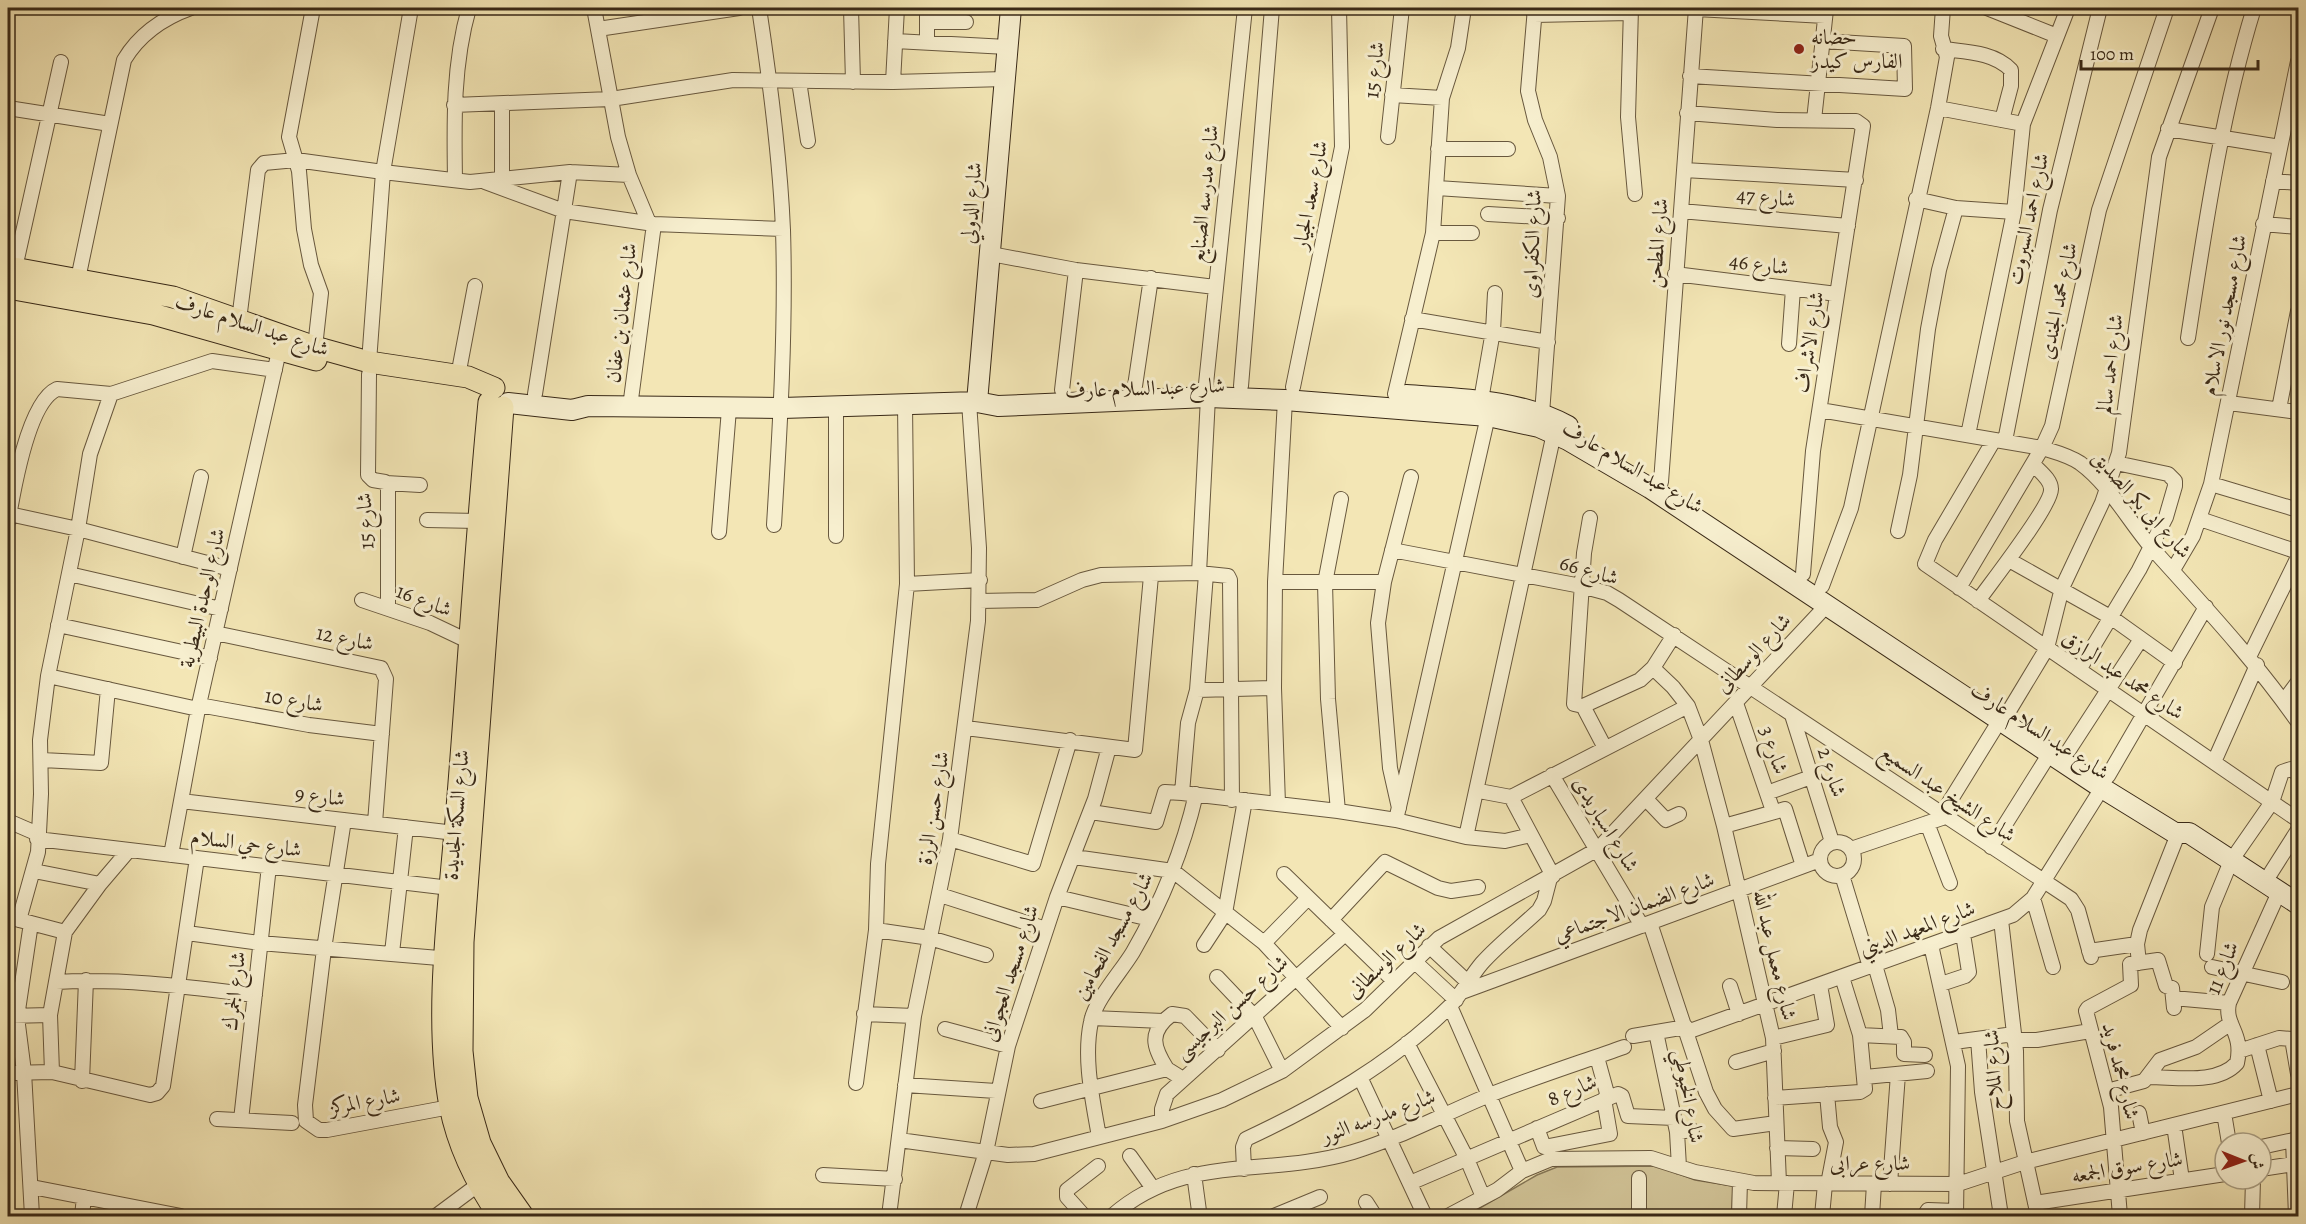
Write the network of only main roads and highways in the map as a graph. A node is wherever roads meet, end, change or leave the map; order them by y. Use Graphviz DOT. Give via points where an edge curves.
graph roads {
  1 [pos="11,267"];
  2 [pos="8,288"];
  3 [pos="280,353"];
  4 [pos="369,368"];
  5 [pos="498,398"];
  6 [pos="454,959"];
  7 [pos="499,1216"];
  8 [pos="523,1216"];
  1 -- 3 [label="main road, شارع عبد السلام عارف" via="173,297 239,320"];
  2 -- 3 [label="main road, شارع عبد السلام عارف" via="153,314"];
  3 -- 4 [label="main road, شارع عبد السلام عارف"];
  3 -- 4 [label="main road, شارع عبد السلام عارف" via="315,347"];
  4 -- 5 [label="main road, شارع عبد السلام عارف"];
  4 -- 5 [label="main road, شارع عبد السلام عارف" via="458,376"];
  5 -- 6 [label="main road, شارع السكة الجديدة"];
  5 -- 6 [label="main road, شارع السكة الجديدة" via="478,522 450,888"];
  6 -- 7 [label="main road, شارع السكة الجديدة" via="445,1052 450,1107 463,1151"];
  6 -- 8 [label="main road, شارع السكة الجديدة" via="472,1121 490,1165"];
}
